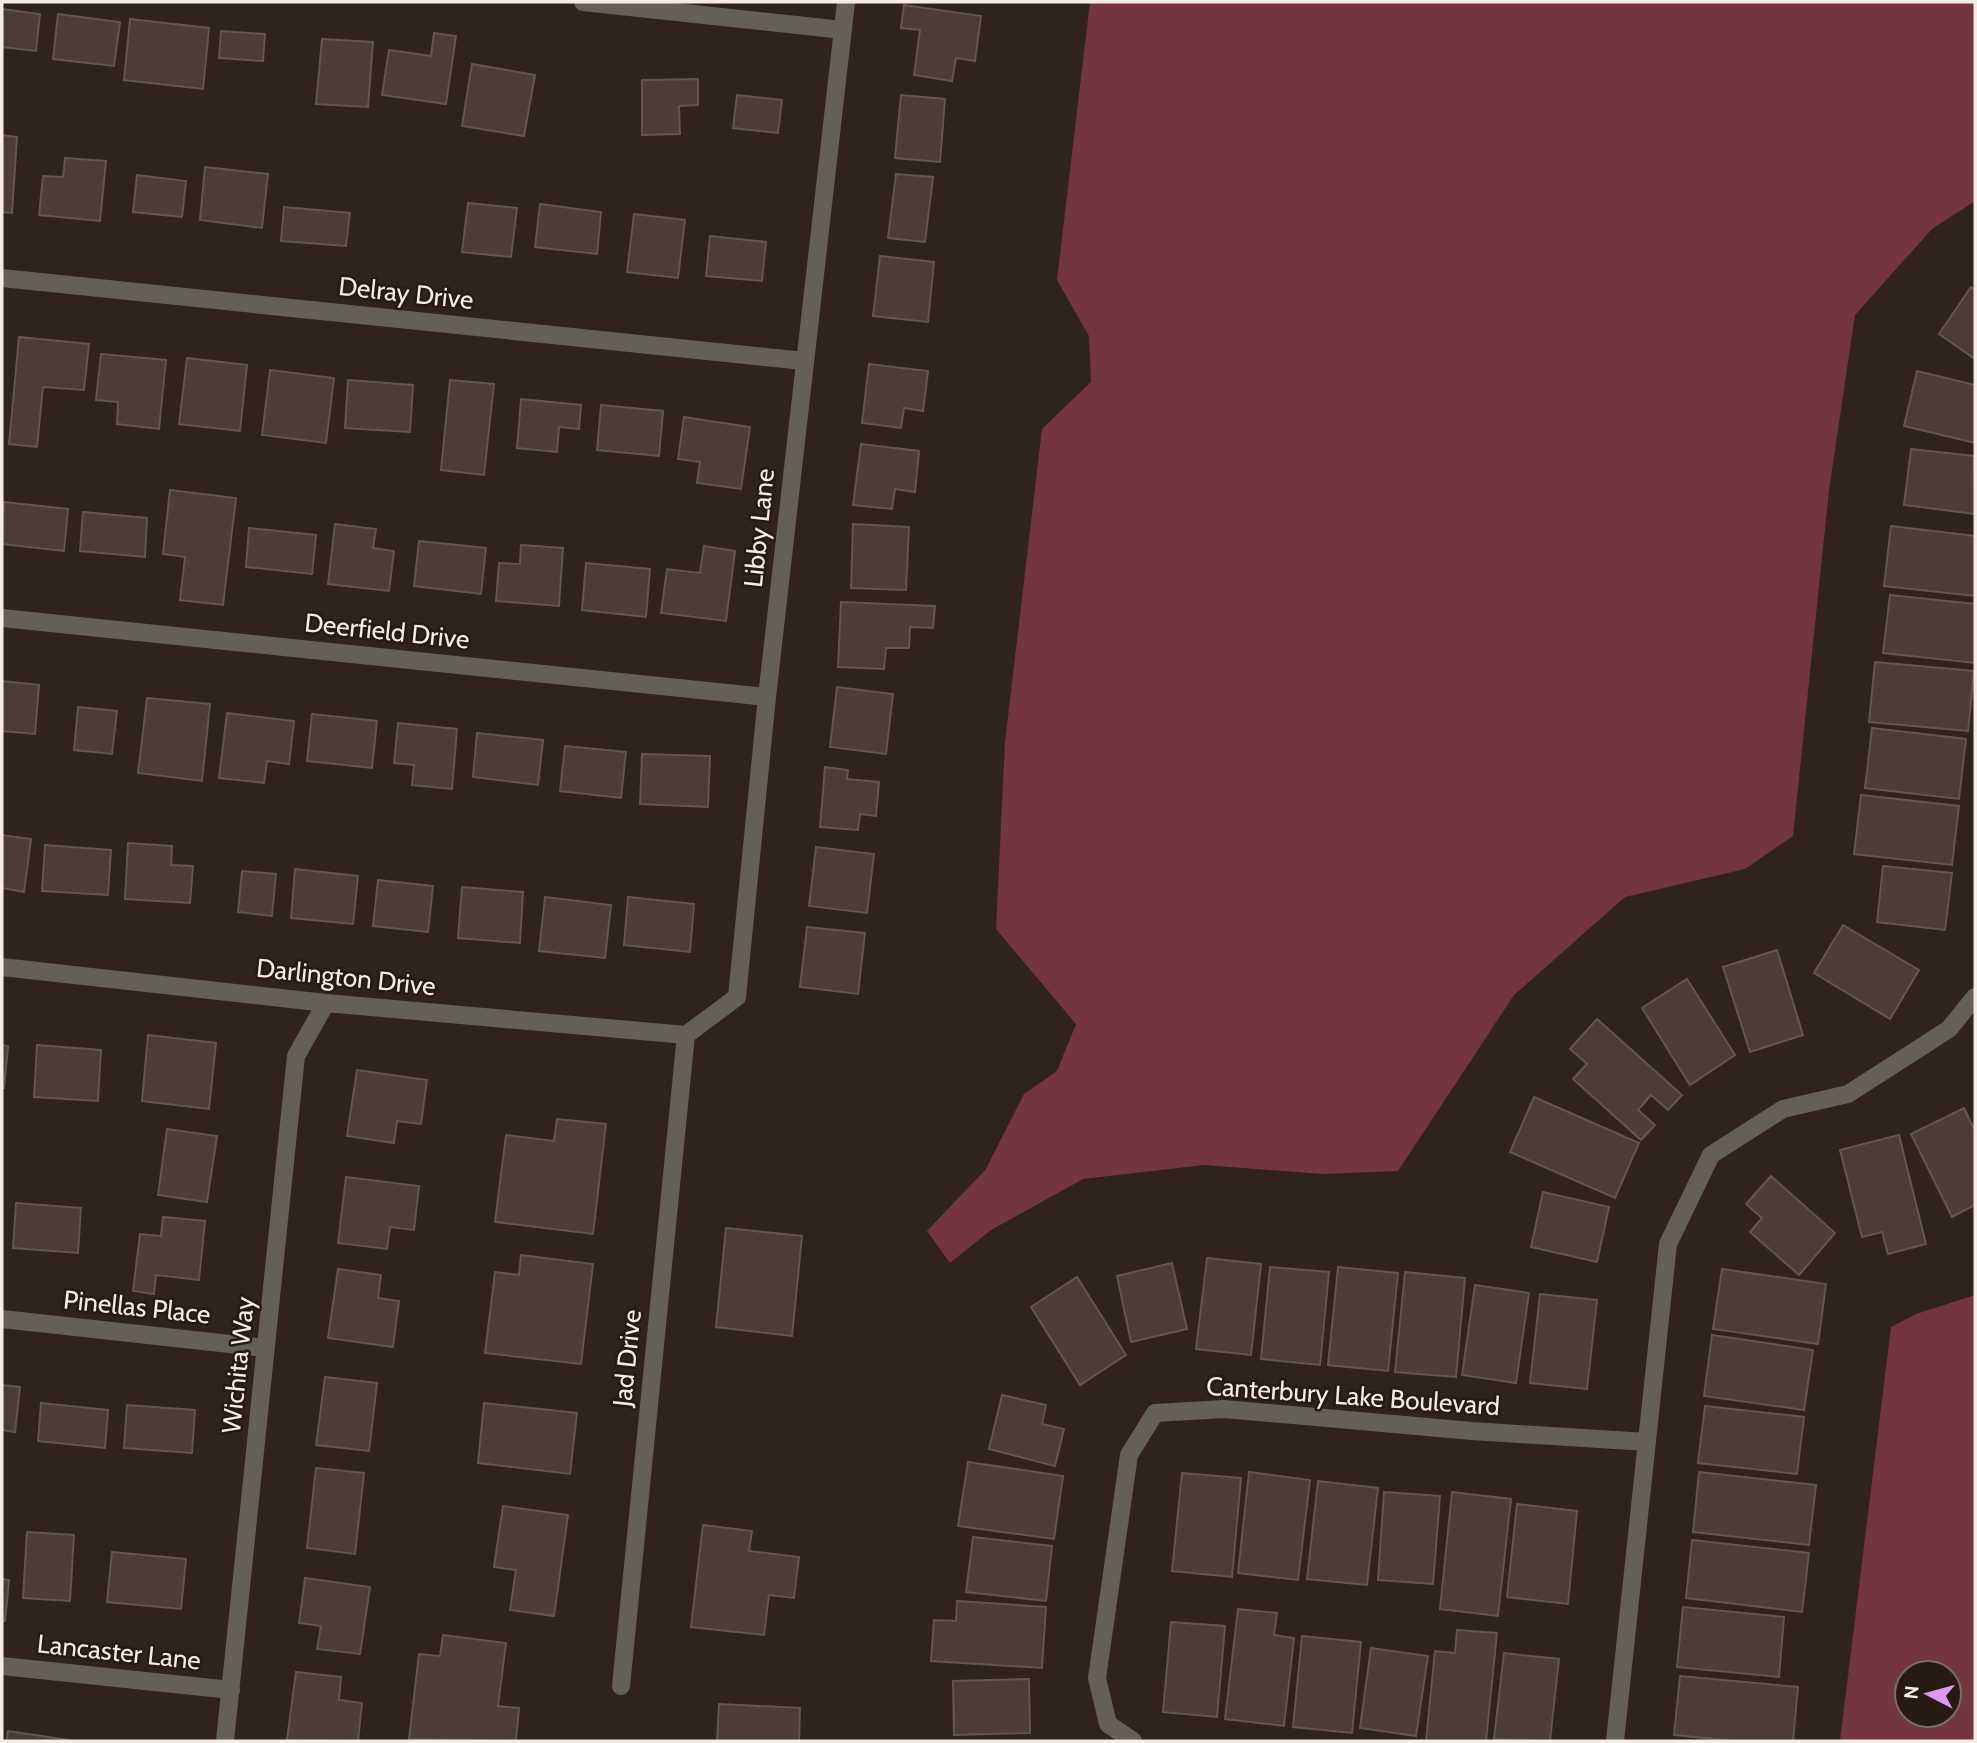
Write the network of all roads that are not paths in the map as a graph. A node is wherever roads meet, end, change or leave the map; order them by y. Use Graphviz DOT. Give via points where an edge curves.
graph roads {
  1 [pos="583,2"];
  2 [pos="846,2"];
  3 [pos="843,30"];
  4 [pos="2,278"];
  5 [pos="804,361"];
  6 [pos="2,618"];
  7 [pos="767,697"];
  8 [pos="2,967"];
  9 [pos="1975,997"];
  10 [pos="326,1003"];
  11 [pos="686,1035"];
  12 [pos="2,1319"];
  13 [pos="266,1348"];
  14 [pos="1647,1442"];
  15 [pos="2,1666"];
  16 [pos="621,1686"];
  17 [pos="231,1690"];
  18 [pos="225,1741"];
  19 [pos="1133,1741"];
  20 [pos="1615,1741"];
  1 -- 3 [label="street"];
  2 -- 3 [label="street, Libby Lane"];
  3 -- 5 [label="street, Libby Lane"];
  4 -- 5 [label="street, Delray Drive"];
  5 -- 7 [label="street, Libby Lane"];
  6 -- 7 [label="street, Deerfield Drive"];
  7 -- 11 [label="street, Libby Lane" via="737,996"];
  8 -- 10 [label="street, Darlington Drive"];
  9 -- 14 [label="street" via="1949,1029 1848,1094 1783,1110 1710,1155 1668,1244"];
  10 -- 11 [label="street, Darlington Drive"];
  10 -- 13 [label="street, Wichita Way" via="296,1056"];
  11 -- 16 [label="street, Jad Drive"];
  12 -- 13 [label="street, Pinellas Place"];
  13 -- 17 [label="street, Wichita Way"];
  14 -- 19 [label="street, Canterbury Lake Boulevard" via="1224,1409 1156,1413 1129,1455 1097,1678 1108,1724"];
  14 -- 20 [label="street"];
  15 -- 17 [label="street, Lancaster Lane"];
  17 -- 18 [label="street, Wichita Way"];
}
